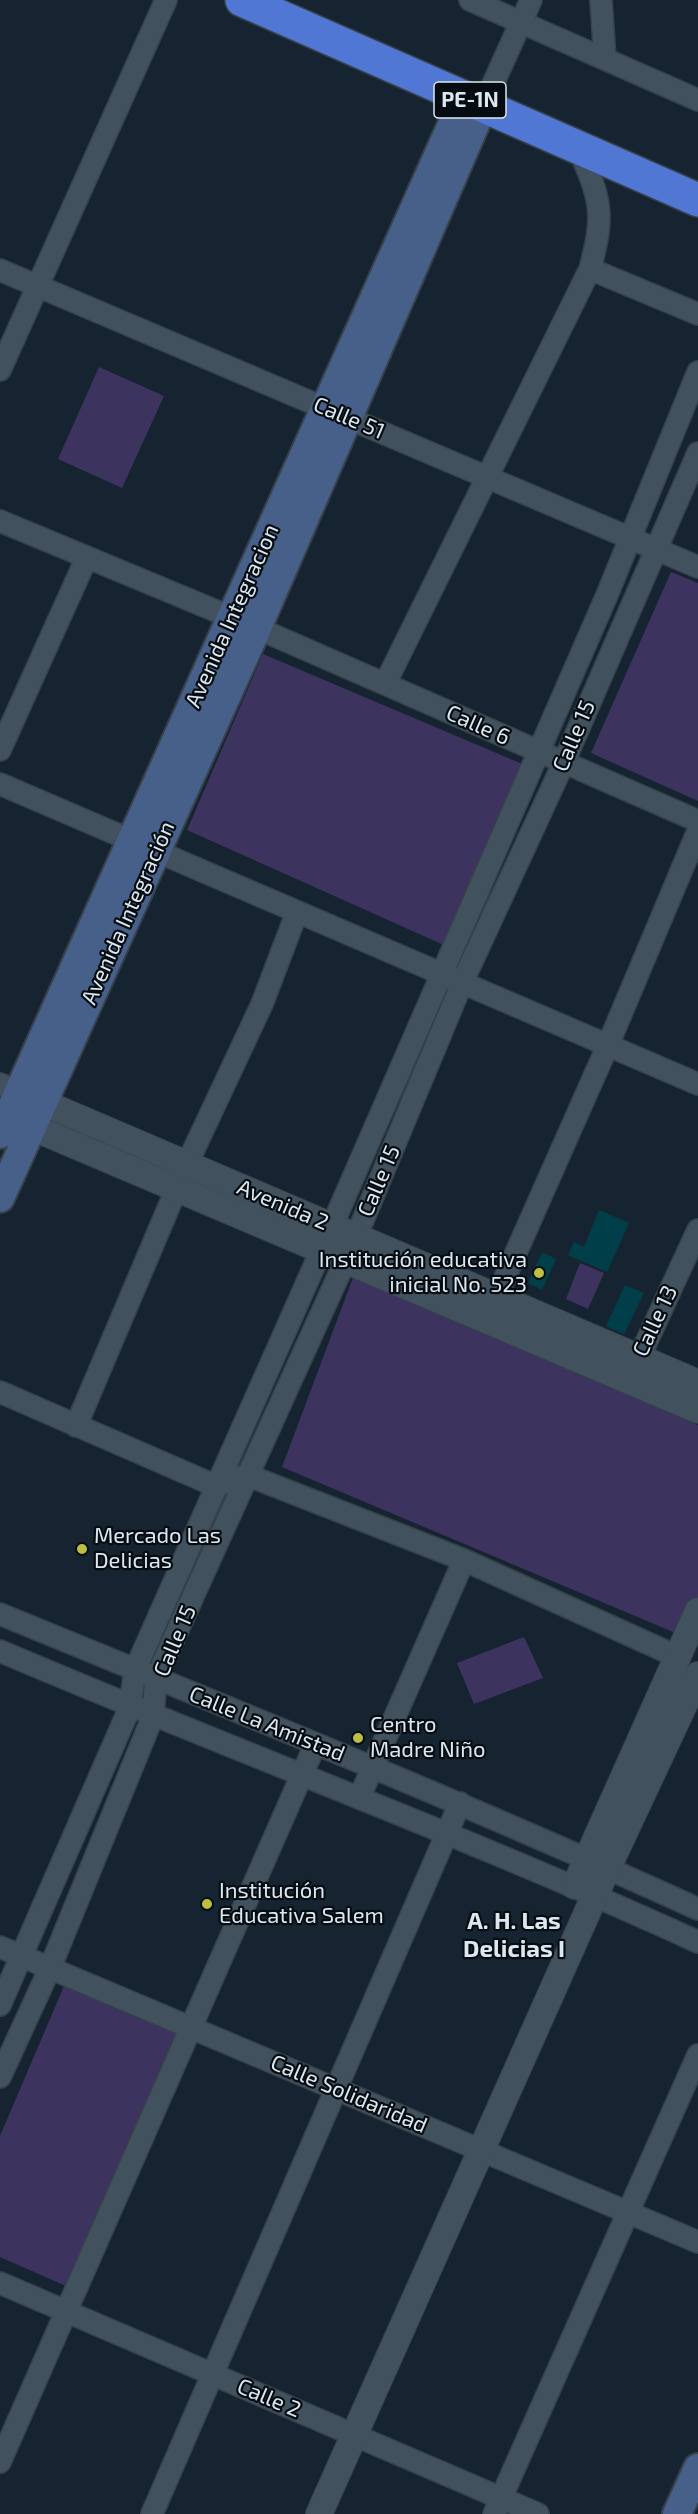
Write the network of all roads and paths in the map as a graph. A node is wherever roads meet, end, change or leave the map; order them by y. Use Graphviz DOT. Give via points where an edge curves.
graph roads {
  1 [pos="166,0"];
  2 [pos="242,0"];
  3 [pos="470,0"];
  4 [pos="531,0"];
  5 [pos="601,0"];
  6 [pos="521,22"];
  7 [pos="605,59"];
  8 [pos="698,100"];
  9 [pos="473,102"];
  10 [pos="579,148"];
  11 [pos="698,200"];
  12 [pos="590,268"];
  13 [pos="0,270"];
  14 [pos="36,286"];
  15 [pos="698,314"];
  16 [pos="0,370"];
  17 [pos="698,372"];
  18 [pos="336,413"];
  19 [pos="698,453"];
  20 [pos="487,477"];
  21 [pos="0,520"];
  22 [pos="630,536"];
  23 [pos="656,548"];
  24 [pos="87,557"];
  25 [pos="698,567"];
  26 [pos="231,617"];
  27 [pos="257,628"];
  28 [pos="385,684"];
  29 [pos="0,750"];
  30 [pos="538,751"];
  31 [pos="564,762"];
  32 [pos="0,784"];
  33 [pos="698,821"];
  34 [pos="698,831"];
  35 [pos="129,840"];
  36 [pos="155,851"];
  37 [pos="297,912"];
  38 [pos="440,974"];
  39 [pos="462,983"];
  40 [pos="608,1046"];
  41 [pos="698,1084"];
  42 [pos="24,1102"];
  43 [pos="0,1134"];
  44 [pos="187,1164"];
  45 [pos="177,1188"];
  46 [pos="0,1198"];
  47 [pos="332,1226"];
  48 [pos="698,1230"];
  49 [pos="356,1236"];
  50 [pos="333,1255"];
  51 [pos="492,1308"];
  52 [pos="633,1369"];
  53 [pos="698,1383"];
  54 [pos="0,1392"];
  55 [pos="698,1410"];
  56 [pos="76,1426"];
  57 [pos="247,1475"];
  58 [pos="216,1486"];
  59 [pos="464,1560"];
  60 [pos="4,1616"];
  61 [pos="695,1628"];
  62 [pos="0,1639"];
  63 [pos="0,1651"];
  64 [pos="676,1656"];
  65 [pos="135,1670"];
  66 [pos="698,1675"];
  67 [pos="156,1678"];
  68 [pos="130,1707"];
  69 [pos="153,1716"];
  70 [pos="315,1745"];
  71 [pos="374,1767"];
  72 [pos="303,1774"];
  73 [pos="360,1796"];
  74 [pos="460,1803"];
  75 [pos="446,1834"];
  76 [pos="598,1864"];
  77 [pos="585,1891"];
  78 [pos="698,1909"];
  79 [pos="698,1942"];
  80 [pos="0,1947"];
  81 [pos="21,1956"];
  82 [pos="50,1968"];
  83 [pos="0,2005"];
  84 [pos="191,2028"];
  85 [pos="698,2055"];
  86 [pos="0,2077"];
  87 [pos="336,2089"];
  88 [pos="481,2150"];
  89 [pos="628,2212"];
  90 [pos="698,2242"];
  91 [pos="0,2283"];
  92 [pos="66,2311"];
  93 [pos="213,2374"];
  94 [pos="354,2435"];
  95 [pos="0,2462"];
  96 [pos="698,2468"];
  97 [pos="498,2506"];
  98 [pos="152,2514"];
  99 [pos="319,2514"];
  100 [pos="538,2514"];
  101 [pos="677,2514"];
  1 -- 14 [label="street"];
  2 -- 9 [label="highway, PE-1N"];
  3 -- 6 [label="street"];
  4 -- 6 [label="street"];
  5 -- 7 [label="street"];
  6 -- 7 [label="street"];
  6 -- 9 [label="street"];
  7 -- 8 [label="street"];
  9 -- 10 [label="highway, PE-1N"];
  9 -- 18 [label="main road"];
  10 -- 11 [label="highway, PE-1N"];
  10 -- 12 [label="street" via="600,214"];
  12 -- 15 [label="street"];
  12 -- 20 [label="street"];
  13 -- 14 [label="street, Calle 51"];
  14 -- 16 [label="street"];
  14 -- 18 [label="street, Calle 51"];
  17 -- 22 [label="street"];
  18 -- 20 [label="street, Calle 51"];
  18 -- 26 [label="main road, Avenida Integracion"];
  18 -- 27 [label="main road, Avenida Integración"];
  19 -- 23 [label="street, Calle 15"];
  20 -- 22 [label="street, Calle 51"];
  20 -- 28 [label="street"];
  21 -- 24 [label="street, Calle 6"];
  22 -- 23 [label="street, Calle 51"];
  22 -- 30 [label="street"];
  23 -- 25 [label="street, Calle 51"];
  23 -- 31 [label="street, Calle 15"];
  24 -- 26 [label="street, Calle 6"];
  24 -- 29 [label="street"];
  26 -- 27 [label="street, Calle 6"];
  26 -- 35 [label="main road, Avenida Integracion"];
  27 -- 28 [label="street, Calle 6"];
  27 -- 36 [label="main road, Avenida Integración"];
  28 -- 30 [label="street, Calle 6"];
  30 -- 31 [label="street, Calle 6"];
  30 -- 38 [label="street"];
  31 -- 33 [label="street, Calle 6"];
  31 -- 39 [label="street, Calle 15"];
  32 -- 35 [label="street"];
  34 -- 40 [label="street"];
  35 -- 36 [label="street"];
  35 -- 42 [label="main road, Avenida Integracion"];
  36 -- 37 [label="street"];
  36 -- 42 [label="main road, Avenida Integración"];
  37 -- 38 [label="street"];
  37 -- 44 [label="street" via="262,1004"];
  38 -- 39 [label="street"];
  38 -- 47 [label="street"];
  39 -- 40 [label="street"];
  39 -- 49 [label="street, Calle 15"];
  40 -- 41 [label="street"];
  40 -- 51 [label="street"];
  42 -- 43 [label="main road, Avenida Integracion"];
  42 -- 44 [label="street, Avenida 2"];
  42 -- 45 [label="street, Avenida 2"];
  42 -- 46 [label="main road, Avenida Integración"];
  44 -- 45 [label="street"];
  44 -- 47 [label="street, Avenida 2"];
  45 -- 50 [label="street, Avenida 2"];
  45 -- 56 [label="street"];
  47 -- 49 [label="street, Avenida 2"];
  47 -- 50 [label="street"];
  48 -- 52 [label="street, Calle 13"];
  49 -- 50 [label="street, Calle 15"];
  49 -- 51 [label="street, Avenida 2"];
  50 -- 51 [label="street, Avenida 2"];
  50 -- 57 [label="street, Calle 15"];
  50 -- 58 [label="street"];
  51 -- 52 [label="street, Avenida 2"];
  52 -- 53 [label="street, Avenida 2"];
  52 -- 55 [label="street, Avenida 2"];
  54 -- 56 [label="street"];
  56 -- 58 [label="street"];
  57 -- 58 [label="street"];
  57 -- 59 [label="street"];
  57 -- 67 [label="street, Calle 15"];
  58 -- 65 [label="street"];
  59 -- 64 [label="street"];
  59 -- 71 [label="street"];
  60 -- 62 [label="street"];
  60 -- 65 [label="street, Calle La Amistad"];
  61 -- 64 [label="street"];
  63 -- 68 [label="street, Calle La Amistad"];
  64 -- 76 [label="street"];
  65 -- 67 [label="street, Calle La Amistad"];
  65 -- 68 [label="street"];
  66 -- 76 [label="street"];
  67 -- 69 [label="street, Calle 15"];
  67 -- 70 [label="street, Calle La Amistad"];
  68 -- 69 [label="street, Calle La Amistad"];
  68 -- 81 [label="street"];
  69 -- 72 [label="street, Calle La Amistad"];
  69 -- 82 [label="street, Calle 15"];
  70 -- 71 [label="street, Calle La Amistad"];
  70 -- 72 [label="street"];
  71 -- 73 [label="street"];
  71 -- 74 [label="street, Calle La Amistad"];
  72 -- 73 [label="street, Calle La Amistad"];
  72 -- 84 [label="street"];
  73 -- 75 [label="street, Calle La Amistad"];
  74 -- 75 [label="street"];
  74 -- 76 [label="street, Calle La Amistad"];
  75 -- 77 [label="street, Calle La Amistad"];
  75 -- 87 [label="street"];
  76 -- 77 [label="street"];
  76 -- 78 [label="street, Calle La Amistad"];
  77 -- 79 [label="street, Calle La Amistad"];
  77 -- 88 [label="street"];
  80 -- 81 [label="street, Calle Solidaridad"];
  81 -- 82 [label="street, Calle Solidaridad"];
  81 -- 83 [label="street"];
  82 -- 84 [label="street, Calle Solidaridad"];
  82 -- 86 [label="street, Calle 15"];
  84 -- 87 [label="street, Calle Solidaridad"];
  84 -- 92 [label="street"];
  85 -- 89 [label="street"];
  87 -- 88 [label="street, Calle Solidaridad"];
  87 -- 93 [label="street"];
  88 -- 89 [label="street, Calle Solidaridad"];
  88 -- 94 [label="street"];
  89 -- 90 [label="street, Calle Solidaridad"];
  89 -- 97 [label="street"];
  91 -- 92 [label="street, Calle 2"];
  92 -- 93 [label="street, Calle 2"];
  92 -- 95 [label="street"];
  93 -- 94 [label="street, Calle 2"];
  93 -- 98 [label="street"];
  94 -- 97 [label="street, Calle 2"];
  94 -- 99 [label="street"];
  96 -- 101 [label="main road"];
  97 -- 100 [label="street, Calle 2"];
}
